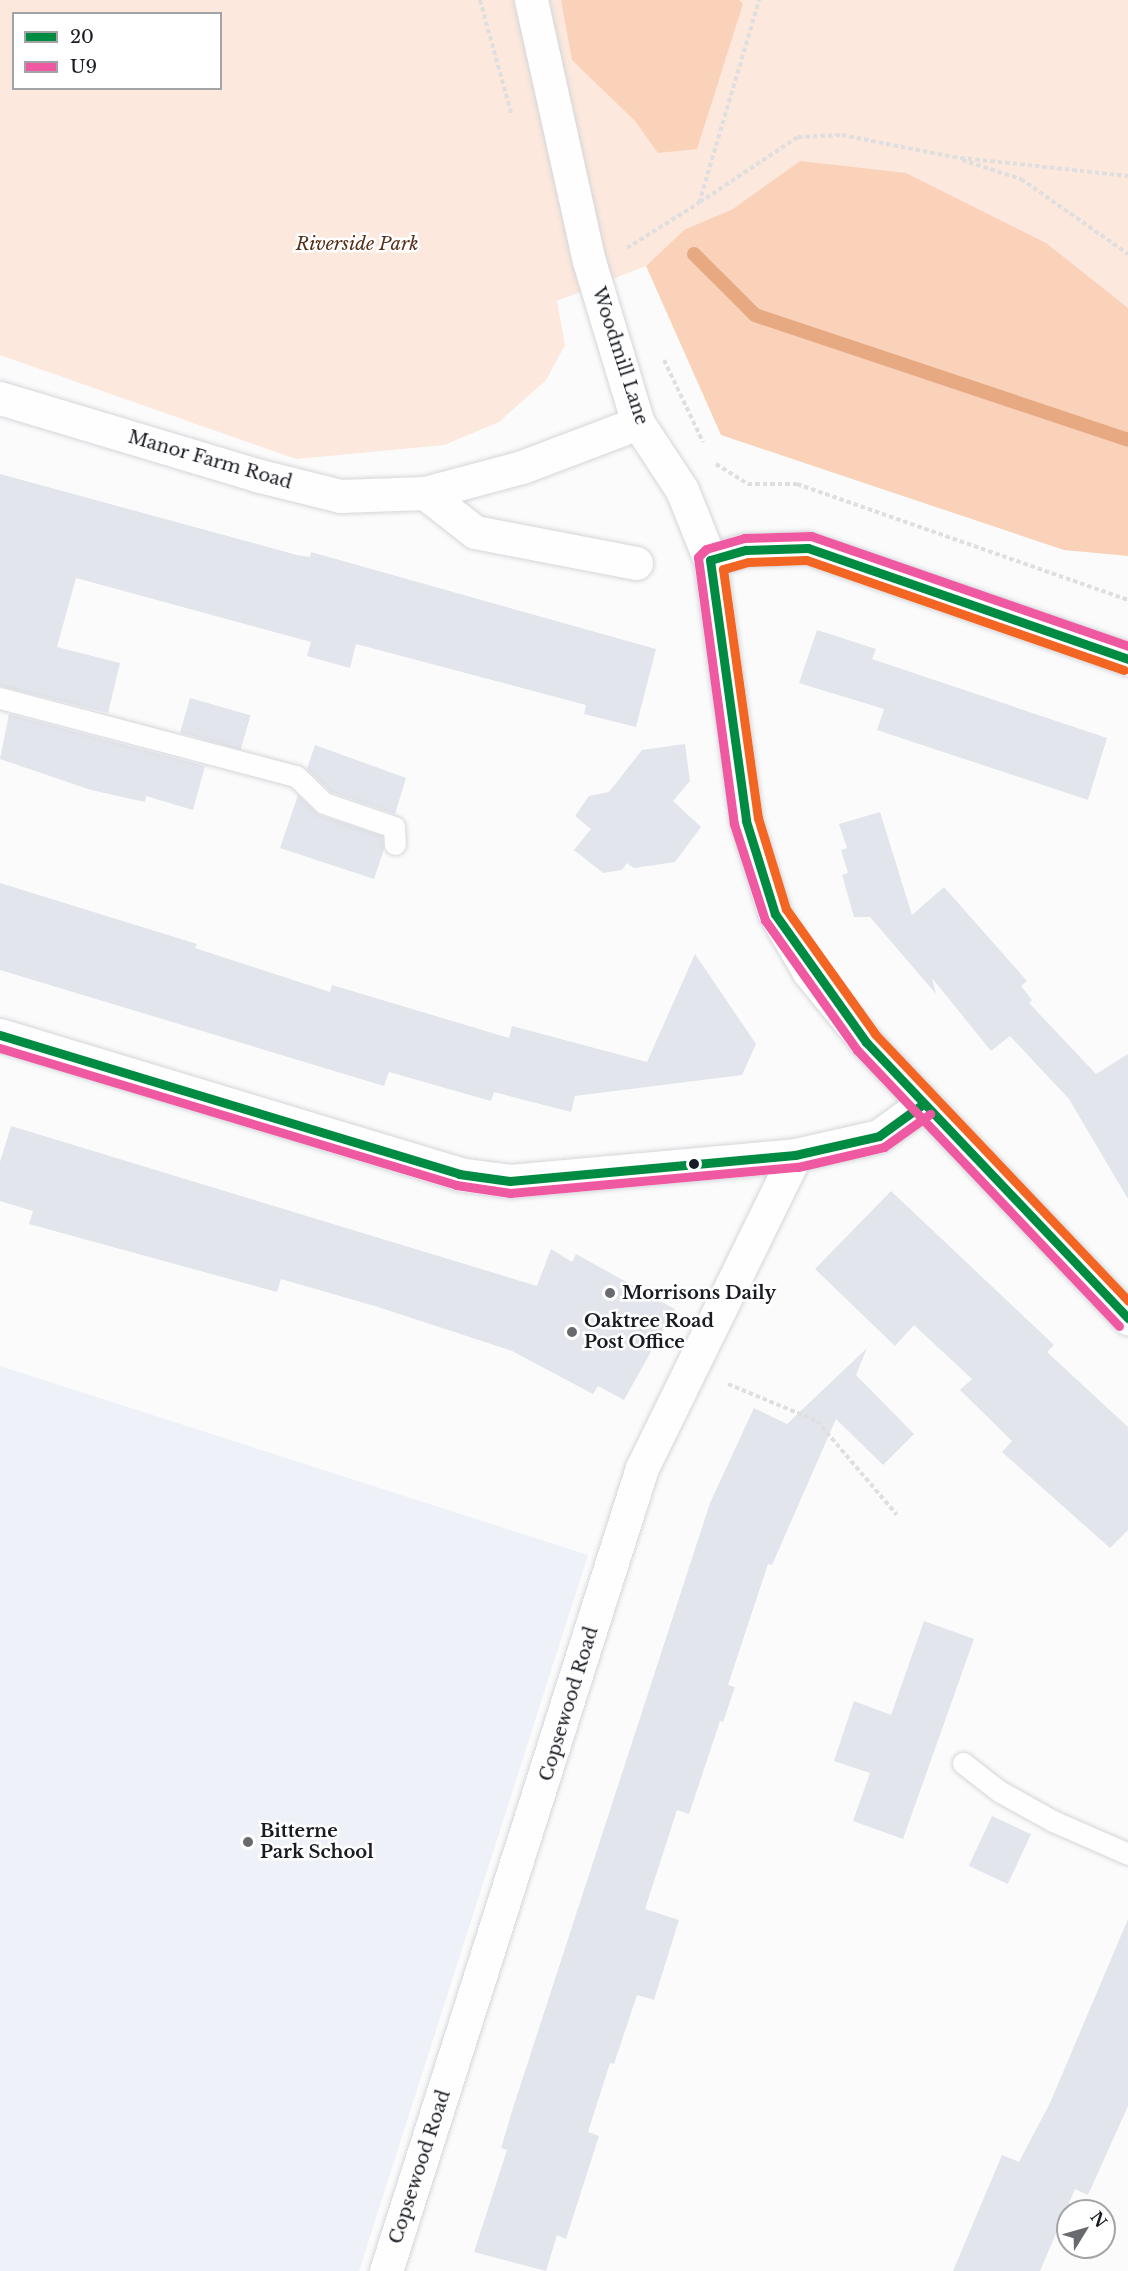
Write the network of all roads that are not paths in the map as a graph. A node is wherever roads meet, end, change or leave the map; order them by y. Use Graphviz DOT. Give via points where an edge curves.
graph roads {
  1 [pos="531,0"];
  2 [pos="0,398"];
  3 [pos="638,423"];
  4 [pos="424,493"];
  5 [pos="710,560"];
  6 [pos="636,563"];
  7 [pos="1128,659"];
  8 [pos="0,698"];
  9 [pos="394,844"];
  10 [pos="0,1035"];
  11 [pos="923,1104"];
  12 [pos="795,1155"];
  13 [pos="1128,1318"];
  14 [pos="963,1763"];
  15 [pos="1128,1854"];
  16 [pos="386,2271"];
  1 -- 3 [label="street, Woodmill Lane" via="589,261"];
  2 -- 4 [label="street, Manor Farm Road" via="256,475 340,496"];
  3 -- 4 [label="street, Manor Farm Road" via="522,466"];
  3 -- 5 [label="street, Woodmill Lane" via="682,490"];
  4 -- 6 [label="street" via="475,532"];
  5 -- 7 [label="street" via="746,550 808,548"];
  5 -- 11 [label="street, Woodmill Lane" via="746,822 775,914 809,972"];
  8 -- 9 [label="lane" via="297,776 324,803 394,827"];
  10 -- 12 [label="street" via="459,1174 510,1181"];
  11 -- 12 [label="street" via="879,1136"];
  11 -- 13 [label="street, Woodmill Lane"];
  12 -- 16 [label="street, Copsewood Road" via="642,1467"];
  14 -- 15 [label="lane" via="999,1791 1053,1821"];
}
